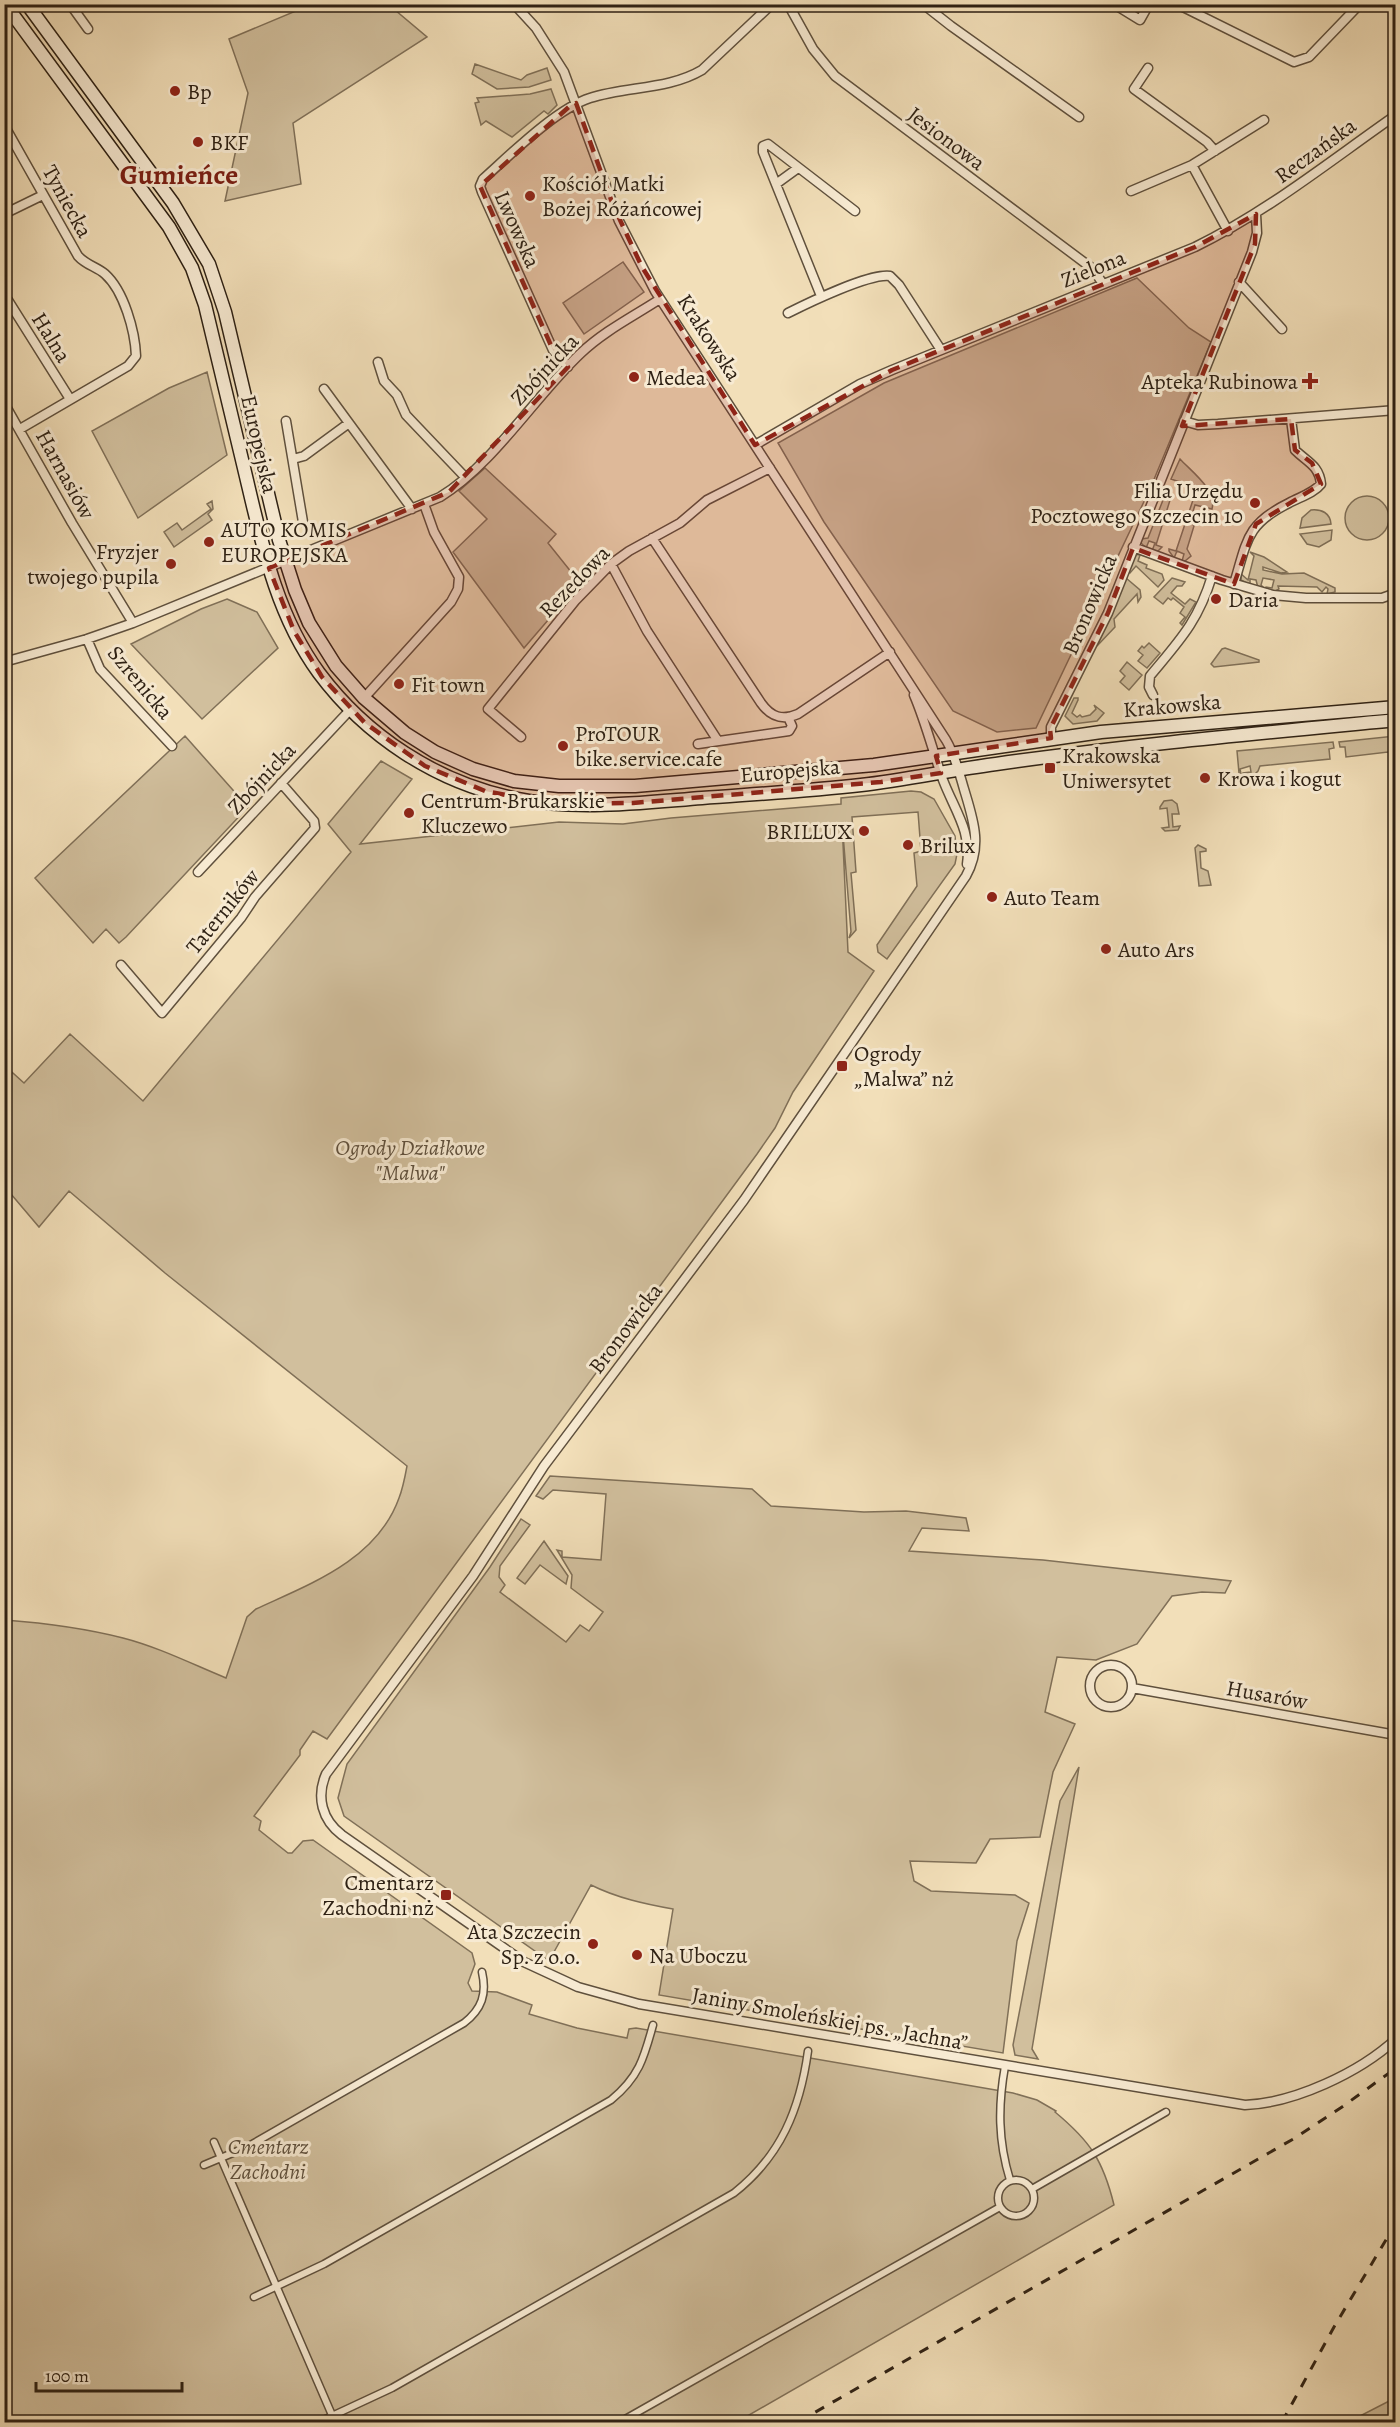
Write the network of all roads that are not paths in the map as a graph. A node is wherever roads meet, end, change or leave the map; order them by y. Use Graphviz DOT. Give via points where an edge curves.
graph roads {
  1 [pos="5,4"];
  2 [pos="514,4"];
  3 [pos="772,4"];
  4 [pos="788,4"];
  5 [pos="923,4"];
  6 [pos="1114,4"];
  7 [pos="1149,4"];
  8 [pos="1177,4"];
  9 [pos="1360,4"];
  10 [pos="1392,4"];
  11 [pos="73,6"];
  12 [pos="33,7"];
  13 [pos="1395,8"];
  14 [pos="88,29"];
  15 [pos="1148,68"];
  16 [pos="576,103"];
  17 [pos="1395,115"];
  18 [pos="1079,117"];
  19 [pos="1264,120"];
  20 [pos="4,125"];
  21 [pos="1215,151"];
  22 [pos="1192,165"];
  23 [pos="798,168"];
  24 [pos="776,184"];
  25 [pos="1131,191"];
  26 [pos="43,195"];
  27 [pos="855,211"];
  28 [pos="4,214"];
  29 [pos="1256,214"];
  30 [pos="1228,231"];
  31 [pos="1239,282"];
  32 [pos="1103,284"];
  33 [pos="4,294"];
  34 [pos="821,296"];
  35 [pos="660,299"];
  36 [pos="788,313"];
  37 [pos="1282,329"];
  38 [pos="941,350"];
  39 [pos="378,362"];
  40 [pos="568,367"];
  41 [pos="324,389"];
  42 [pos="70,399"];
  43 [pos="4,403"];
  44 [pos="1395,410"];
  45 [pos="1291,419"];
  46 [pos="1184,421"];
  47 [pos="286,422"];
  48 [pos="349,423"];
  49 [pos="20,429"];
  50 [pos="755,445"];
  51 [pos="293,459"];
  52 [pos="770,468"];
  53 [pos="465,477"];
  54 [pos="424,504"];
  55 [pos="411,509"];
  56 [pos="303,522"];
  57 [pos="652,538"];
  58 [pos="1133,548"];
  59 [pos="286,561"];
  60 [pos="611,564"];
  61 [pos="269,568"];
  62 [pos="1212,576"];
  63 [pos="1234,584"];
  64 [pos="1395,593"];
  65 [pos="133,623"];
  66 [pos="87,639"];
  67 [pos="890,652"];
  68 [pos="4,662"];
  69 [pos="906,677"];
  70 [pos="1153,695"];
  71 [pos="364,698"];
  72 [pos="1395,707"];
  73 [pos="350,710"];
  74 [pos="788,717"];
  75 [pos="1395,720"];
  76 [pos="521,737"];
  77 [pos="1051,738"];
  78 [pos="718,741"];
  79 [pos="698,744"];
  80 [pos="172,746"];
  81 [pos="953,753"];
  82 [pos="936,756"];
  83 [pos="958,770"];
  84 [pos="941,773"];
  85 [pos="281,783"];
  86 [pos="198,872"];
  87 [pos="957,890"];
  88 [pos="121,965"];
  89 [pos="1132,1688"];
  90 [pos="1395,1735"];
  91 [pos="322,1787"];
  92 [pos="482,1972"];
  93 [pos="653,2025"];
  94 [pos="1395,2039"];
  95 [pos="808,2051"];
  96 [pos="1005,2066"];
  97 [pos="1166,2112"];
  98 [pos="214,2142"];
  99 [pos="221,2159"];
  100 [pos="204,2165"];
  101 [pos="1010,2180"];
  102 [pos="1032,2189"];
  103 [pos="1000,2207"];
  104 [pos="276,2287"];
  105 [pos="254,2297"];
  106 [pos="333,2420"];
  107 [pos="319,2422"];
  108 [pos="620,2422"];
  1 -- 61 [label="main road, Europejska" via="169,227 192,268 205,306"];
  2 -- 16 [label="street, Krakowska" via="552,51"];
  3 -- 16 [label="street" via="708,65 690,77"];
  4 -- 32 [label="street, Jesionowa" via="813,49 835,76 1093,269"];
  5 -- 18 [label="street"];
  6 -- 7 [label="street" via="1140,20"];
  8 -- 9 [label="street" via="1289,61 1300,62"];
  10 -- 13 [label="street"];
  11 -- 14 [label="street"];
  12 -- 59 [label="main road, Europejska" via="177,208 209,264 225,312"];
  15 -- 21 [label="street" via="1134,89"];
  16 -- 35 [label="street, Krakowska" via="619,221"];
  16 -- 40 [label="street, Lwowska" via="486,176 480,186 553,350"];
  17 -- 29 [label="street, Reczańska"];
  19 -- 21 [label="street"];
  20 -- 26 [label="street, Tyniecka"];
  21 -- 22 [label="street"];
  22 -- 25 [label="street"];
  22 -- 30 [label="street"];
  23 -- 24 [label="street"];
  23 -- 24 [label="street" via="764,144 763,152"];
  23 -- 27 [label="street"];
  24 -- 34 [label="street"];
  26 -- 28 [label="street"];
  26 -- 42 [label="street, Tyniecka" via="78,256 104,273 120,293 136,351 135,360 128,366"];
  29 -- 30 [label="street, Zielona"];
  29 -- 31 [label="street, Bronowicka" via="1255,244"];
  30 -- 32 [label="street, Zielona"];
  31 -- 37 [label="street"];
  31 -- 46 [label="street, Bronowicka"];
  32 -- 38 [label="street, Zielona"];
  33 -- 42 [label="street, Halna"];
  34 -- 36 [label="street"];
  34 -- 38 [label="street" via="890,276 900,285"];
  35 -- 40 [label="street, Zbójnicka" via="590,345"];
  35 -- 50 [label="street, Krakowska"];
  38 -- 50 [label="street, Zielona" via="860,384"];
  39 -- 53 [label="street" via="384,381 397,395 406,415"];
  40 -- 53 [label="street, Zbójnicka"];
  41 -- 48 [label="street"];
  42 -- 49 [label="street, Tyniecka"];
  43 -- 49 [label="street, Harnasiów"];
  44 -- 45 [label="street"];
  45 -- 46 [label="street" via="1198,425"];
  45 -- 63 [label="street" via="1295,450 1316,468 1321,484 1256,524"];
  46 -- 58 [label="street, Bronowicka"];
  47 -- 51 [label="street"];
  48 -- 51 [label="street" via="304,456"];
  48 -- 55 [label="street"];
  49 -- 65 [label="street, Harnasiów"];
  50 -- 52 [label="street, Krakowska"];
  51 -- 56 [label="street"];
  52 -- 57 [label="street, Rezedowa" via="707,500 690,517"];
  52 -- 67 [label="street, Krakowska"];
  53 -- 54 [label="street, Zbójnicka" via="449,492"];
  54 -- 55 [label="street, Zbójnicka"];
  54 -- 71 [label="street" via="460,583 451,602"];
  55 -- 59 [label="street, Zbójnicka"];
  57 -- 60 [label="street, Rezedowa"];
  57 -- 74 [label="street" via="766,710 774,716"];
  58 -- 62 [label="street"];
  58 -- 77 [label="street, Bronowicka" via="1108,613 1051,727"];
  59 -- 61 [label="street, Zbójnicka"];
  59 -- 71 [label="main road, Europejska" via="314,632"];
  60 -- 76 [label="street, Rezedowa" via="575,601 488,709"];
  60 -- 78 [label="street" via="647,631"];
  61 -- 65 [label="street, Zbójnicka"];
  61 -- 73 [label="main road, Europejska" via="299,642"];
  62 -- 63 [label="street"];
  62 -- 70 [label="street, Krakowska" via="1191,627 1150,676"];
  63 -- 64 [label="street" via="1291,598 1382,598"];
  65 -- 66 [label="street, Zbójnicka"];
  66 -- 68 [label="street, Zbójnicka"];
  66 -- 80 [label="street, Szrenicka" via="100,669"];
  67 -- 69 [label="street, Krakowska"];
  67 -- 74 [label="street"];
  69 -- 81 [label="street, Krakowska"];
  69 -- 82 [label="street, Krakowska"];
  71 -- 82 [label="main road, Europejska" via="405,734 447,757 488,774 543,785 635,786 822,771"];
  72 -- 77 [label="main road, Krakowska"];
  73 -- 84 [label="main road, Europejska" via="397,748 440,773 497,794 553,804 602,805 801,790"];
  73 -- 85 [label="street, Zbójnicka"];
  74 -- 78 [label="street" via="792,726 789,731"];
  75 -- 83 [label="main road, Krakowska" via="1109,749"];
  77 -- 81 [label="main road, Krakowska"];
  78 -- 79 [label="street"];
  81 -- 82 [label="main road, Krakowska"];
  81 -- 83 [label="street, Krakowska"];
  82 -- 84 [label="street, Krakowska"];
  83 -- 84 [label="main road, Krakowska"];
  83 -- 87 [label="street, Bronowicka" via="976,838 972,862"];
  84 -- 87 [label="street, Bronowicka" via="968,842 968,864"];
  85 -- 86 [label="street, Zbójnicka"];
  85 -- 88 [label="street, Taterników" via="314,821 315,828 162,1013"];
  87 -- 91 [label="street, Bronowicka" via="744,1200 538,1473 473,1576 331,1768"];
  89 -- 89 [label="street" via="1125,1671 1111,1666 1097,1671 1090,1685 1095,1700 1109,1707 1124,1703"];
  89 -- 90 [label="street, Husarów"];
  91 -- 96 [label="street, Janiny Smoleńskiej ps. „Jachna”" via="324,1813 338,1832 512,1954 566,1982 639,2004"];
  92 -- 99 [label="street" via="483,1999 465,2023"];
  93 -- 104 [label="street" via="640,2067 611,2100 324,2264"];
  94 -- 96 [label="street, Janiny Smoleńskiej ps. „Jachna”" via="1369,2060 1336,2078 1284,2098 1254,2104 1212,2101"];
  95 -- 106 [label="street" via="798,2105 785,2134 760,2169 734,2193"];
  96 -- 101 [label="street" via="999,2123"];
  97 -- 102 [label="street"];
  98 -- 99 [label="street"];
  99 -- 100 [label="street"];
  99 -- 104 [label="street"];
  101 -- 102 [label="street" via="1025,2182"];
  101 -- 103 [label="street" via="999,2192"];
  102 -- 103 [label="street" via="1034,2202 1026,2214 1011,2216"];
  103 -- 108 [label="street"];
  104 -- 105 [label="street"];
  104 -- 106 [label="street"];
  106 -- 107 [label="street"];
}
